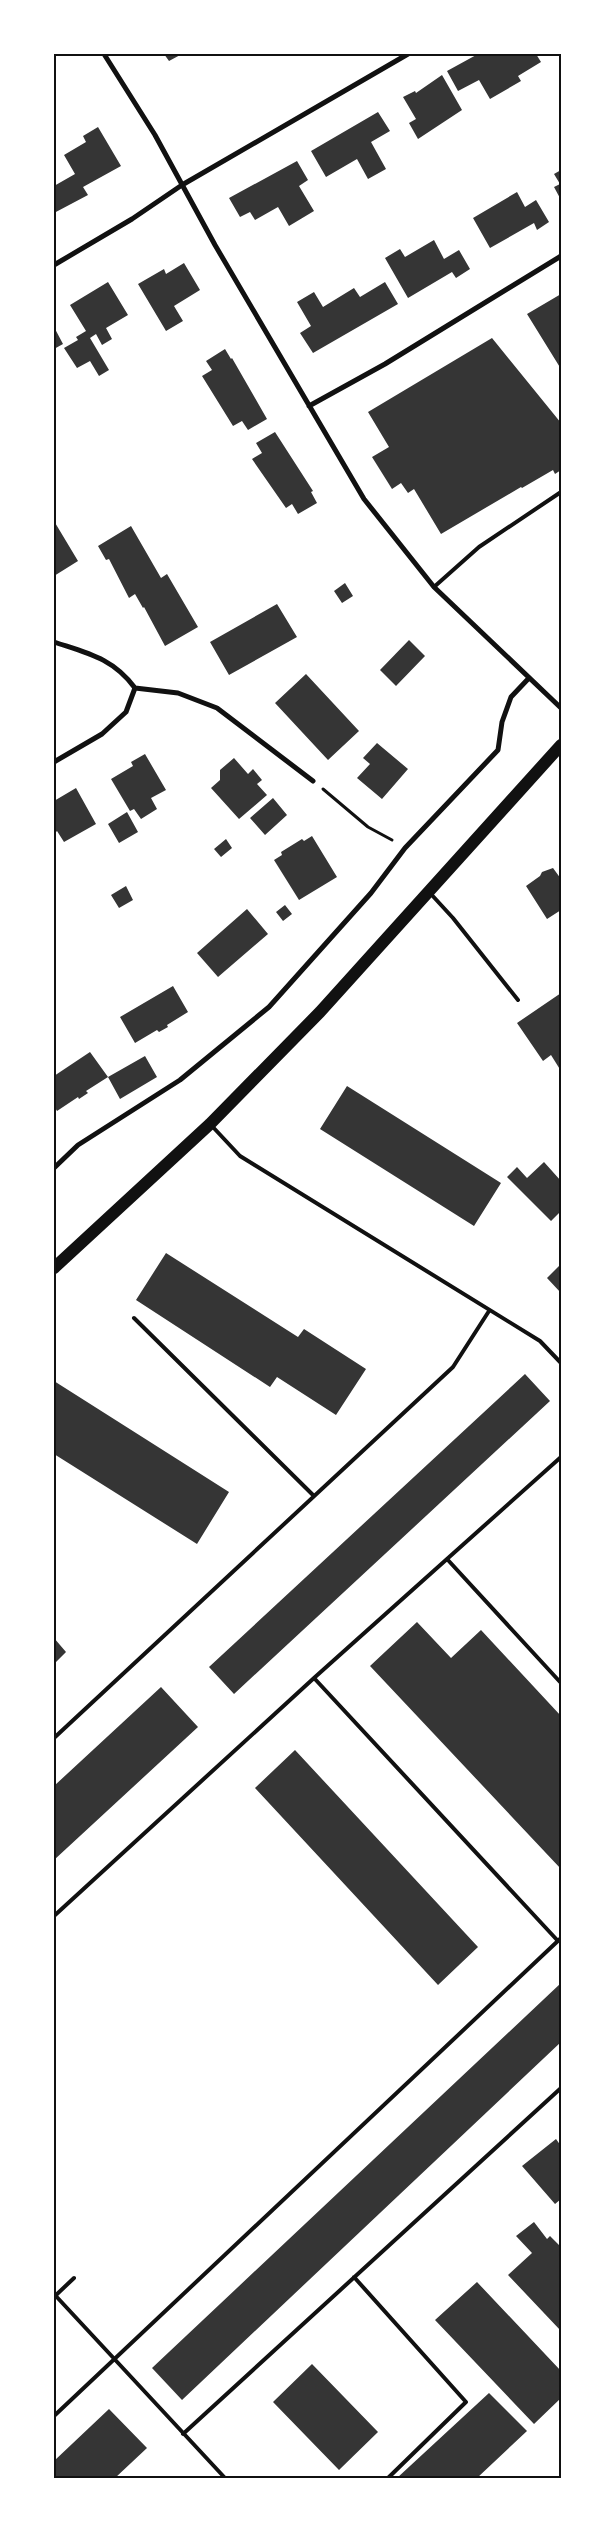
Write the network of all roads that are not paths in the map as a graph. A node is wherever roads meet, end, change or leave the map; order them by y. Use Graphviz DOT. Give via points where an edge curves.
graph roads {
  1 [pos="104,54"];
  2 [pos="408,54"];
  3 [pos="182,186"];
  4 [pos="561,256"];
  5 [pos="54,265"];
  6 [pos="309,406"];
  7 [pos="561,492"];
  8 [pos="434,587"];
  9 [pos="54,642"];
  10 [pos="529,678"];
  11 [pos="135,688"];
  12 [pos="561,708"];
  13 [pos="561,745"];
  14 [pos="54,762"];
  15 [pos="313,781"];
  16 [pos="430,893"];
  17 [pos="518,1000"];
  18 [pos="210,1124"];
  19 [pos="54,1168"];
  20 [pos="54,1268"];
  21 [pos="489,1311"];
  22 [pos="134,1318"];
  23 [pos="561,1363"];
  24 [pos="561,1457"];
  25 [pos="314,1496"];
  26 [pos="447,1559"];
  27 [pos="314,1678"];
  28 [pos="561,1682"];
  29 [pos="54,1738"];
  30 [pos="54,1916"];
  31 [pos="560,1940"];
  32 [pos="561,2088"];
  33 [pos="354,2277"];
  34 [pos="74,2278"];
  35 [pos="55,2295"];
  36 [pos="114,2360"];
  37 [pos="54,2416"];
  38 [pos="183,2434"];
  39 [pos="225,2478"];
  40 [pos="388,2478"];
  1 -- 3 [label="street" via="155,135"];
  2 -- 3 [label="street"];
  3 -- 5 [label="street"];
  3 -- 6 [label="street"];
  4 -- 6 [label="street" via="385,364"];
  6 -- 8 [label="street" via="364,499"];
  7 -- 8 [label="lane" via="479,547"];
  8 -- 10 [label="street"];
  9 -- 11 [label="street" via="92,654 123,672"];
  10 -- 12 [label="street"];
  10 -- 19 [label="street" via="511,697 502,722 498,750 405,848 371,893 270,1007 180,1080 78,1145"];
  11 -- 14 [label="street" via="126,712 102,734"];
  11 -- 15 [label="street" via="178,692 217,708"];
  13 -- 16 [label="main road"];
  16 -- 17 [label="lane"];
  16 -- 18 [label="main road"];
  18 -- 20 [label="main road"];
  18 -- 21 [label="lane" via="240,1156"];
  21 -- 23 [label="lane" via="540,1341"];
  21 -- 25 [label="lane" via="453,1367"];
  22 -- 25 [label="lane"];
  24 -- 26 [label="lane"];
  25 -- 29 [label="lane"];
  26 -- 27 [label="lane"];
  26 -- 28 [label="lane"];
  27 -- 30 [label="lane"];
  27 -- 31 [label="lane"];
  31 -- 36 [label="lane"];
  32 -- 33 [label="lane"];
  33 -- 38 [label="lane"];
  33 -- 40 [label="lane" via="466,2402"];
  34 -- 35 [label="lane"];
  35 -- 36 [label="lane"];
  36 -- 37 [label="lane"];
  36 -- 38 [label="lane"];
  38 -- 39 [label="lane"];
}
